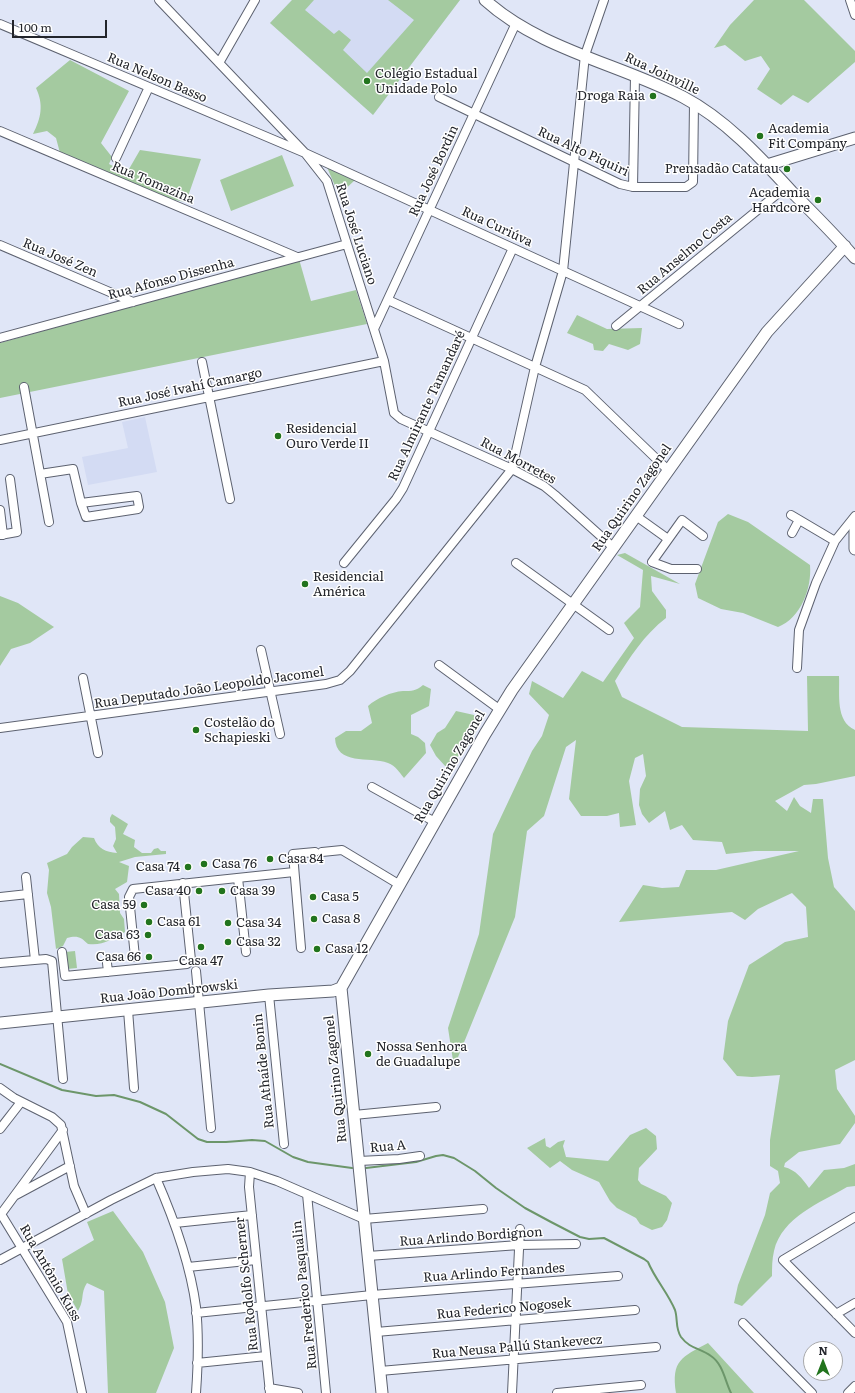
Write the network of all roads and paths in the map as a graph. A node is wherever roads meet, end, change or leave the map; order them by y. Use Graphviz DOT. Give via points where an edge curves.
graph roads {
  1 [pos="159,0"];
  2 [pos="255,0"];
  3 [pos="485,0"];
  4 [pos="604,0"];
  5 [pos="850,0"];
  6 [pos="855,15"];
  7 [pos="516,23"];
  8 [pos="0,24"];
  9 [pos="585,55"];
  10 [pos="219,63"];
  11 [pos="635,76"];
  12 [pos="149,87"];
  13 [pos="439,97"];
  14 [pos="694,103"];
  15 [pos="474,114"];
  16 [pos="0,131"];
  17 [pos="855,138"];
  18 [pos="305,153"];
  19 [pos="116,158"];
  20 [pos="574,162"];
  21 [pos="767,165"];
  22 [pos="787,186"];
  23 [pos="633,187"];
  24 [pos="430,209"];
  25 [pos="347,244"];
  26 [pos="0,245"];
  27 [pos="845,246"];
  28 [pos="513,248"];
  29 [pos="297,257"];
  30 [pos="855,258"];
  31 [pos="563,271"];
  32 [pos="388,300"];
  33 [pos="133,302"];
  34 [pos="641,306"];
  35 [pos="679,324"];
  36 [pos="616,326"];
  37 [pos="374,329"];
  38 [pos="0,338"];
  39 [pos="472,338"];
  40 [pos="384,361"];
  41 [pos="202,362"];
  42 [pos="535,367"];
  43 [pos="24,387"];
  44 [pos="209,397"];
  45 [pos="396,416"];
  46 [pos="429,432"];
  47 [pos="33,433"];
  48 [pos="0,440"];
  49 [pos="512,469"];
  50 [pos="669,470"];
  51 [pos="40,474"];
  52 [pos="10,479"];
  53 [pos="230,499"];
  54 [pos="81,503"];
  55 [pos="0,510"];
  56 [pos="791,515"];
  57 [pos="636,516"];
  58 [pos="855,516"];
  59 [pos="799,520"];
  60 [pos="49,522"];
  61 [pos="855,522"];
  62 [pos="792,533"];
  63 [pos="1,535"];
  64 [pos="703,536"];
  65 [pos="668,539"];
  66 [pos="835,541"];
  67 [pos="614,548"];
  68 [pos="855,549"];
  69 [pos="344,563"];
  70 [pos="516,563"];
  71 [pos="697,569"];
  72 [pos="573,604"];
  73 [pos="609,630"];
  74 [pos="261,650"];
  75 [pos="439,665"];
  76 [pos="797,668"];
  77 [pos="83,678"];
  78 [pos="270,692"];
  79 [pos="499,710"];
  80 [pos="91,716"];
  81 [pos="0,728"];
  82 [pos="280,734"];
  83 [pos="98,753"];
  84 [pos="372,787"];
  85 [pos="435,822"];
  86 [pos="294,872"];
  87 [pos="26,877"];
  88 [pos="238,878"];
  89 [pos="183,884"];
  90 [pos="400,885"];
  91 [pos="28,894"];
  92 [pos="0,897"];
  93 [pos="301,948"];
  94 [pos="62,952"];
  95 [pos="246,952"];
  96 [pos="135,957"];
  97 [pos="35,960"];
  98 [pos="0,963"];
  99 [pos="107,963"];
  100 [pos="196,971"];
  101 [pos="108,972"];
  102 [pos="341,988"];
  103 [pos="269,996"];
  104 [pos="199,1003"];
  105 [pos="128,1010"];
  106 [pos="56,1017"];
  107 [pos="0,1023"];
  108 [pos="63,1080"];
  109 [pos="0,1088"];
  110 [pos="134,1088"];
  111 [pos="21,1102"];
  112 [pos="436,1107"];
  113 [pos="354,1115"];
  114 [pos="211,1128"];
  115 [pos="0,1129"];
  116 [pos="63,1130"];
  117 [pos="284,1144"];
  118 [pos="420,1156"];
  119 [pos="359,1161"];
  120 [pos="70,1166"];
  121 [pos="250,1172"];
  122 [pos="156,1178"];
  123 [pos="307,1194"];
  124 [pos="14,1196"];
  125 [pos="483,1209"];
  126 [pos="0,1214"];
  127 [pos="86,1214"];
  128 [pos="252,1215"];
  129 [pos="855,1217"];
  130 [pos="364,1219"];
  131 [pos="175,1223"];
  132 [pos="520,1229"];
  133 [pos="519,1244"];
  134 [pos="576,1244"];
  135 [pos="22,1248"];
  136 [pos="368,1256"];
  137 [pos="0,1260"];
  138 [pos="256,1260"];
  139 [pos="188,1267"];
  140 [pos="618,1276"];
  141 [pos="517,1284"];
  142 [pos="372,1295"];
  143 [pos="317,1301"];
  144 [pos="855,1303"];
  145 [pos="261,1307"];
  146 [pos="635,1310"];
  147 [pos="196,1313"];
  148 [pos="836,1314"];
  149 [pos="516,1320"];
  150 [pos="743,1323"];
  151 [pos="376,1332"];
  152 [pos="855,1333"];
  153 [pos="656,1347"];
  154 [pos="266,1356"];
  155 [pos="514,1359"];
  156 [pos="197,1363"];
  157 [pos="380,1372"];
  158 [pos="641,1385"];
  159 [pos="855,1386"];
  160 [pos="270,1390"];
  161 [pos="82,1393"];
  162 [pos="196,1393"];
  163 [pos="298,1393"];
  164 [pos="326,1393"];
  165 [pos="382,1393"];
  166 [pos="512,1393"];
  167 [pos="557,1393"];
  168 [pos="812,1393"];
  169 [pos="848,1393"];
  1 -- 10 [label="street, Rua José Luciano"];
  2 -- 10 [label="street"];
  3 -- 7 [label="street, Rua Joinville"];
  4 -- 9 [label="street, Rua Deputado João Leopoldo Jacomel"];
  5 -- 6 [label="street"];
  7 -- 9 [label="street, Rua Joinville"];
  7 -- 15 [label="street, Rua José Bordin"];
  8 -- 12 [label="street, Rua Nelson Basso"];
  9 -- 11 [label="street, Rua Joinville"];
  9 -- 20 [label="street, Rua Deputado João Leopoldo Jacomel"];
  10 -- 18 [label="street, Rua José Luciano"];
  11 -- 14 [label="street, Rua Joinville"];
  11 -- 23 [label="street"];
  12 -- 18 [label="street, Rua Nelson Basso"];
  12 -- 19 [label="street"];
  13 -- 15 [label="street, Rua Alto Piquiri"];
  14 -- 21 [label="street, Rua Joinville" via="727,128"];
  14 -- 23 [label="street, Rua Alto Piquiri" via="694,178 691,185"];
  15 -- 20 [label="street, Rua Alto Piquiri"];
  15 -- 24 [label="street, Rua José Bordin"];
  16 -- 29 [label="street, Rua Tomazina"];
  17 -- 21 [label="street"];
  18 -- 24 [label="street, Rua Curiúva"];
  18 -- 25 [label="street, Rua José Luciano" via="327,181"];
  20 -- 23 [label="street, Rua Alto Piquiri" via="620,184"];
  20 -- 31 [label="street, Rua Deputado João Leopoldo Jacomel"];
  21 -- 22 [label="street, Rua Joinville"];
  22 -- 27 [label="street, Rua Joinville"];
  22 -- 34 [label="street, Rua Anselmo Costa"];
  24 -- 28 [label="street, Rua Curiúva"];
  24 -- 32 [label="street, Rua José Bordin"];
  25 -- 29 [label="street, Rua Afonso Dissenha"];
  25 -- 37 [label="street, Rua José Luciano"];
  26 -- 33 [label="street, Rua José Zen"];
  27 -- 30 [label="street, Rua Joinville"];
  27 -- 50 [label="street, Rua Quirino Zagonel" via="767,332"];
  28 -- 31 [label="street, Rua Curiúva"];
  28 -- 39 [label="street, Rua Almirante Tamandaré"];
  29 -- 33 [label="street, Rua Afonso Dissenha"];
  31 -- 34 [label="street, Rua Curiúva"];
  31 -- 42 [label="street, Rua Deputado João Leopoldo Jacomel"];
  32 -- 37 [label="street, Rua José Bordin"];
  32 -- 39 [label="street"];
  33 -- 38 [label="street, Rua Afonso Dissenha"];
  34 -- 35 [label="street, Rua Curiúva"];
  34 -- 36 [label="street, Rua Anselmo Costa"];
  37 -- 40 [label="street, Rua José Luciano"];
  39 -- 42 [label="street"];
  39 -- 46 [label="street, Rua Almirante Tamandaré"];
  40 -- 44 [label="street, Rua José Ivahí Camargo"];
  40 -- 45 [label="street, Rua José Luciano" via="392,409"];
  41 -- 44 [label="street"];
  42 -- 49 [label="street, Rua Deputado João Leopoldo Jacomel"];
  42 -- 50 [label="street" via="577,386 592,396"];
  43 -- 47 [label="street"];
  44 -- 47 [label="street, Rua José Ivahí Camargo"];
  44 -- 53 [label="street"];
  45 -- 46 [label="street, Rua Morretes"];
  46 -- 49 [label="street, Rua Morretes"];
  46 -- 69 [label="street, Rua Almirante Tamandaré" via="400,494"];
  47 -- 48 [label="street, Rua José Ivahí Camargo"];
  47 -- 51 [label="street"];
  49 -- 67 [label="street, Rua Morretes" via="555,495"];
  49 -- 78 [label="street, Rua Deputado João Leopoldo Jacomel" via="345,677 326,684"];
  50 -- 57 [label="street, Rua Quirino Zagonel"];
  51 -- 54 [label="street" via="72,468"];
  51 -- 60 [label="street"];
  52 -- 63 [label="street" via="17,532"];
  54 -- 54 [label="street" via="137,496 139,507 86,517"];
  55 -- 63 [label="street"];
  56 -- 59 [label="street"];
  57 -- 65 [label="street"];
  57 -- 67 [label="street, Rua Quirino Zagonel"];
  58 -- 66 [label="street"];
  59 -- 62 [label="street"];
  59 -- 66 [label="street"];
  61 -- 68 [label="street"];
  64 -- 65 [label="street" via="682,520"];
  65 -- 71 [label="street" via="652,562 671,569"];
  66 -- 76 [label="street" via="821,569 800,625"];
  67 -- 72 [label="street, Rua Quirino Zagonel"];
  70 -- 72 [label="street"];
  72 -- 73 [label="street"];
  72 -- 79 [label="street, Rua Quirino Zagonel"];
  74 -- 78 [label="street"];
  75 -- 79 [label="street"];
  77 -- 80 [label="street"];
  78 -- 80 [label="street, Rua Deputado João Leopoldo Jacomel"];
  78 -- 82 [label="street"];
  79 -- 85 [label="street, Rua Quirino Zagonel"];
  80 -- 81 [label="street, Rua Deputado João Leopoldo Jacomel"];
  80 -- 83 [label="street"];
  84 -- 85 [label="street"];
  85 -- 90 [label="street, Rua Quirino Zagonel"];
  86 -- 88 [label="street"];
  86 -- 90 [label="street" via="293,854 342,850"];
  86 -- 93 [label="street"];
  87 -- 91 [label="street"];
  88 -- 89 [label="street"];
  88 -- 95 [label="street"];
  89 -- 96 [label="street" via="136,888 130,891"];
  89 -- 101 [label="street" via="191,960 189,963"];
  90 -- 102 [label="street, Rua Quirino Zagonel"];
  91 -- 92 [label="street"];
  91 -- 97 [label="street"];
  94 -- 101 [label="street" via="65,976"];
  97 -- 98 [label="street"];
  97 -- 106 [label="street" via="50,960 53,968"];
  99 -- 101 [label="street"];
  100 -- 104 [label="street"];
  102 -- 103 [label="street, Rua João Dombrowski" via="333,991"];
  102 -- 113 [label="street, Rua Quirino Zagonel"];
  103 -- 104 [label="street, Rua João Dombrowski"];
  103 -- 117 [label="street, Rua Athaíde Bonin"];
  104 -- 105 [label="street, Rua João Dombrowski"];
  104 -- 114 [label="street"];
  105 -- 106 [label="street, Rua João Dombrowski"];
  105 -- 110 [label="street"];
  106 -- 107 [label="street, Rua João Dombrowski"];
  106 -- 108 [label="street"];
  109 -- 111 [label="street"];
  111 -- 115 [label="street"];
  111 -- 116 [label="street" via="58,1121"];
  112 -- 113 [label="street"];
  113 -- 119 [label="street, Rua Quirino Zagonel"];
  116 -- 120 [label="street"];
  116 -- 124 [label="street"];
  118 -- 119 [label="street, Rua A"];
  119 -- 130 [label="street, Rua Quirino Zagonel"];
  120 -- 124 [label="street"];
  120 -- 127 [label="street"];
  121 -- 122 [label="street" via="215,1170"];
  121 -- 123 [label="street"];
  121 -- 128 [label="street, Rua Rodolfo Scherner"];
  122 -- 127 [label="street"];
  122 -- 131 [label="street"];
  123 -- 130 [label="street"];
  123 -- 143 [label="street, Rua Frederico Pasqualin"];
  124 -- 126 [label="street"];
  125 -- 130 [label="street"];
  126 -- 135 [label="street, Rua Antônio Kuss"];
  127 -- 135 [label="street"];
  128 -- 131 [label="street"];
  128 -- 138 [label="street, Rua Rodolfo Scherner"];
  129 -- 148 [label="street" via="783,1260"];
  130 -- 136 [label="street, Rua Quirino Zagonel"];
  131 -- 139 [label="street"];
  132 -- 133 [label="street"];
  133 -- 134 [label="street, Rua Arlindo Bordignon"];
  133 -- 136 [label="street, Rua Arlindo Bordignon"];
  133 -- 141 [label="street"];
  135 -- 137 [label="street"];
  135 -- 161 [label="street, Rua Antônio Kuss" via="67,1322"];
  136 -- 142 [label="street, Rua Quirino Zagonel"];
  138 -- 139 [label="street"];
  138 -- 145 [label="street, Rua Rodolfo Scherner"];
  139 -- 147 [label="street"];
  140 -- 141 [label="street, Rua Arlindo Fernandes"];
  141 -- 142 [label="street, Rua Arlindo Fernandes"];
  141 -- 149 [label="street"];
  142 -- 143 [label="street, Rua Arlindo Fernandes"];
  142 -- 151 [label="street, Rua Quirino Zagonel"];
  143 -- 145 [label="street, Rua Arlindo Fernandes"];
  143 -- 164 [label="street, Rua Frederico Pasqualin"];
  144 -- 148 [label="street"];
  145 -- 147 [label="street, Rua Arlindo Fernandes"];
  145 -- 154 [label="street, Rua Rodolfo Scherner"];
  146 -- 149 [label="street, Rua Federico Nogosek"];
  147 -- 156 [label="street"];
  148 -- 152 [label="street"];
  149 -- 151 [label="street, Rua Federico Nogosek"];
  149 -- 155 [label="street"];
  150 -- 168 [label="street"];
  151 -- 157 [label="street, Rua Quirino Zagonel"];
  153 -- 155 [label="street, Rua Neusa Pallú Stankevecz"];
  154 -- 156 [label="street"];
  154 -- 160 [label="street, Rua Rodolfo Scherner"];
  155 -- 157 [label="street, Rua Neusa Pallú Stankevecz"];
  155 -- 166 [label="street"];
  156 -- 162 [label="street"];
  157 -- 165 [label="street, Rua Quirino Zagonel"];
  158 -- 167 [label="street"];
  159 -- 169 [label="street"];
  160 -- 163 [label="street"];
}
